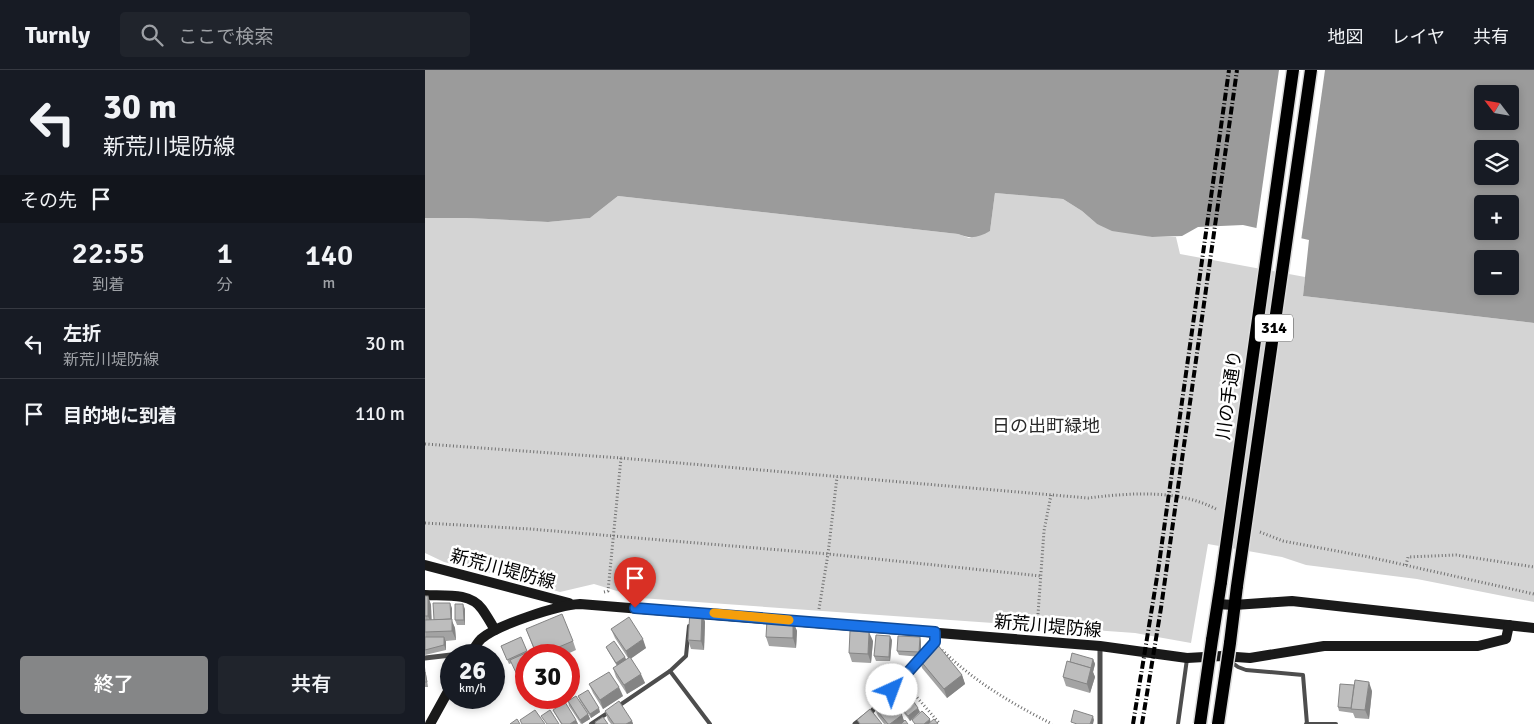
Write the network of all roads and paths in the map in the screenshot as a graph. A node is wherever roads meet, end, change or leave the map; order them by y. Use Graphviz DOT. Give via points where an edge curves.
graph roads {
  1 [pos="1293,70"];
  2 [pos="1311,70"];
  3 [pos="425,444"];
  4 [pos="621,458"];
  5 [pos="837,477"];
  6 [pos="1051,495"];
  7 [pos="1219,510"];
  8 [pos="425,523"];
  9 [pos="1253,528"];
  10 [pos="613,536"];
  11 [pos="828,554"];
  12 [pos="425,565"];
  13 [pos="1406,565"];
  14 [pos="1534,567"];
  15 [pos="1041,576"];
  16 [pos="1534,594"];
  17 [pos="425,595"];
  18 [pos="576,604"];
  19 [pos="1217,604"];
  20 [pos="1234,605"];
  21 [pos="691,612"];
  22 [pos="795,620"];
  23 [pos="1509,625"];
  24 [pos="1534,628"];
  25 [pos="495,630"];
  26 [pos="935,637"];
  27 [pos="1036,641"];
  28 [pos="478,644"];
  29 [pos="1101,646"];
  30 [pos="440,656"];
  31 [pos="1223,656"];
  32 [pos="425,658"];
  33 [pos="1187,658"];
  34 [pos="669,671"];
  35 [pos="901,679"];
  36 [pos="440,706"];
  37 [pos="430,724"];
  38 [pos="591,724"];
  39 [pos="710,724"];
  40 [pos="855,724"];
  41 [pos="940,724"];
  42 [pos="1052,724"];
  43 [pos="1100,724"];
  44 [pos="1178,724"];
  45 [pos="1200,724"];
  46 [pos="1218,724"];
  47 [pos="1307,724"];
  48 [pos="1336,724"];
  1 -- 19 [label="main road, 川の手通り / 314, bridge"];
  2 -- 20 [label="main road, 川の手通り / 314, bridge"];
  3 -- 4 [label="path"];
  4 -- 5 [label="path"];
  4 -- 10 [label="path"];
  5 -- 6 [label="path"];
  5 -- 11 [label="path"];
  6 -- 7 [label="path" via="1088,498 1157,494 1201,501"];
  6 -- 15 [label="path" via="1044,531"];
  8 -- 10 [label="path"];
  9 -- 13 [label="path" via="1283,541"];
  10 -- 11 [label="path"];
  10 -- 18 [label="path" via="607,591 585,597"];
  11 -- 15 [label="path"];
  11 -- 22 [label="path" via="820,609 798,611"];
  12 -- 18 [label="main road, 新荒川堤防線"];
  13 -- 14 [label="path" via="1408,557 1456,555"];
  13 -- 16 [label="path"];
  15 -- 27 [label="path"];
  17 -- 25 [label="main road" via="473,600"];
  18 -- 21 [label="main road, 新荒川堤防線"];
  18 -- 25 [label="main road, 新荒川堤防線" via="551,609"];
  19 -- 20 [label="main road"];
  19 -- 45 [label="main road, 川の手通り / 314, bridge"];
  20 -- 23 [label="main road" via="1291,601"];
  20 -- 46 [label="main road, 川の手通り / 314, bridge"];
  21 -- 22 [label="main road, 新荒川堤防線"];
  21 -- 34 [label="lane" via="686,656"];
  22 -- 26 [label="main road, 新荒川堤防線"];
  23 -- 24 [label="main road"];
  23 -- 31 [label="main road, 新荒川堤防線" via="1505,639 1478,646 1324,646 1250,658"];
  25 -- 28 [label="main road"];
  26 -- 27 [label="main road, 新荒川堤防線"];
  26 -- 35 [label="street"];
  26 -- 42 [label="path" via="963,670 1013,704"];
  27 -- 29 [label="main road, 新荒川堤防線"];
  29 -- 33 [label="main road, 新荒川堤防線"];
  29 -- 43 [label="street"];
  30 -- 32 [label="street"];
  31 -- 33 [label="main road, 新荒川堤防線"];
  31 -- 47 [label="lane" via="1246,670 1303,675"];
  33 -- 44 [label="lane"];
  34 -- 38 [label="lane"];
  34 -- 39 [label="lane"];
  35 -- 40 [label="street" via="872,711"];
  35 -- 41 [label="path"];
  36 -- 37 [label="main road"];
  47 -- 48 [label="lane"];
}
